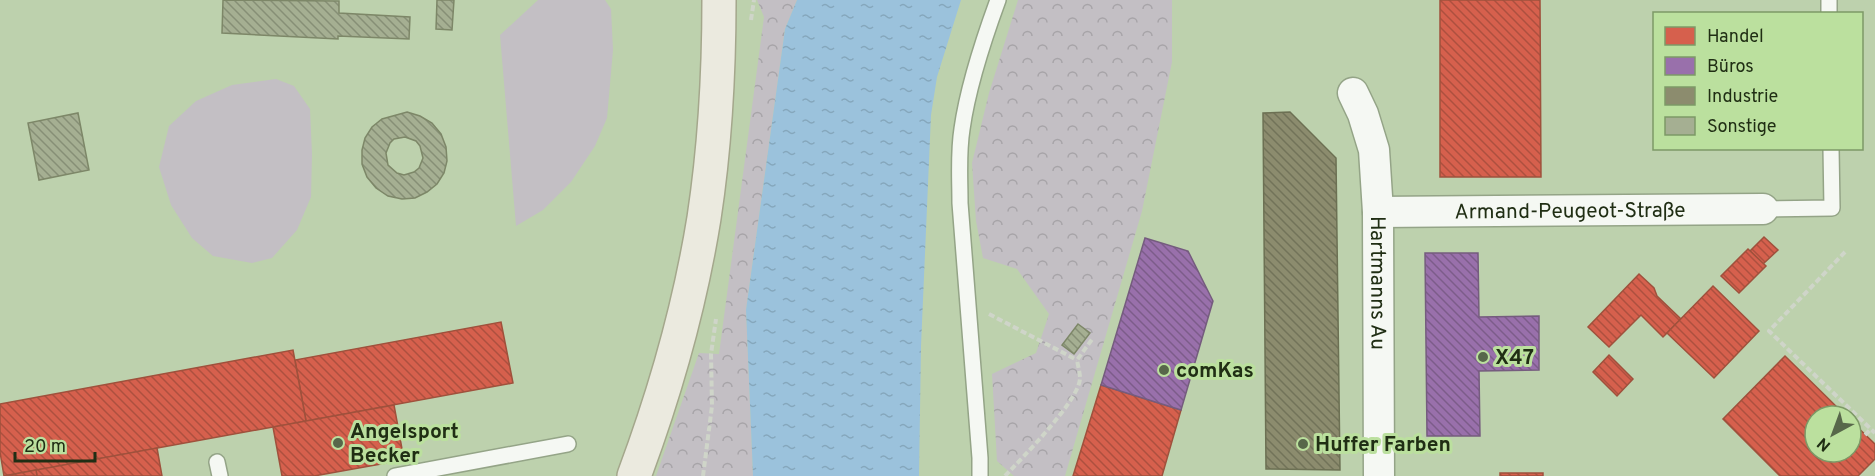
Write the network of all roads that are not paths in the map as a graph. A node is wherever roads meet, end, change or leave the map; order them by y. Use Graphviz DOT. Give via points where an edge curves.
graph roads {
  1 [pos="719,0"];
  2 [pos="998,0"];
  3 [pos="1353,93"];
  4 [pos="1831,150"];
  5 [pos="1763,209"];
  6 [pos="1378,212"];
  7 [pos="568,444"];
  8 [pos="395,476"];
  9 [pos="634,476"];
  10 [pos="980,476"];
  11 [pos="1379,476"];
  1 -- 9 [label="main road" via="704,217 689,295"];
  2 -- 10 [label="lane" via="968,97 959,163"];
  3 -- 6 [label="street, Hartmanns Au" via="1364,114 1374,150"];
  4 -- 5 [label="lane" via="1832,208"];
  5 -- 6 [label="street, Armand-Peugeot-Straße"];
  6 -- 11 [label="street, Hartmanns Au"];
  7 -- 8 [label="lane"];
}
